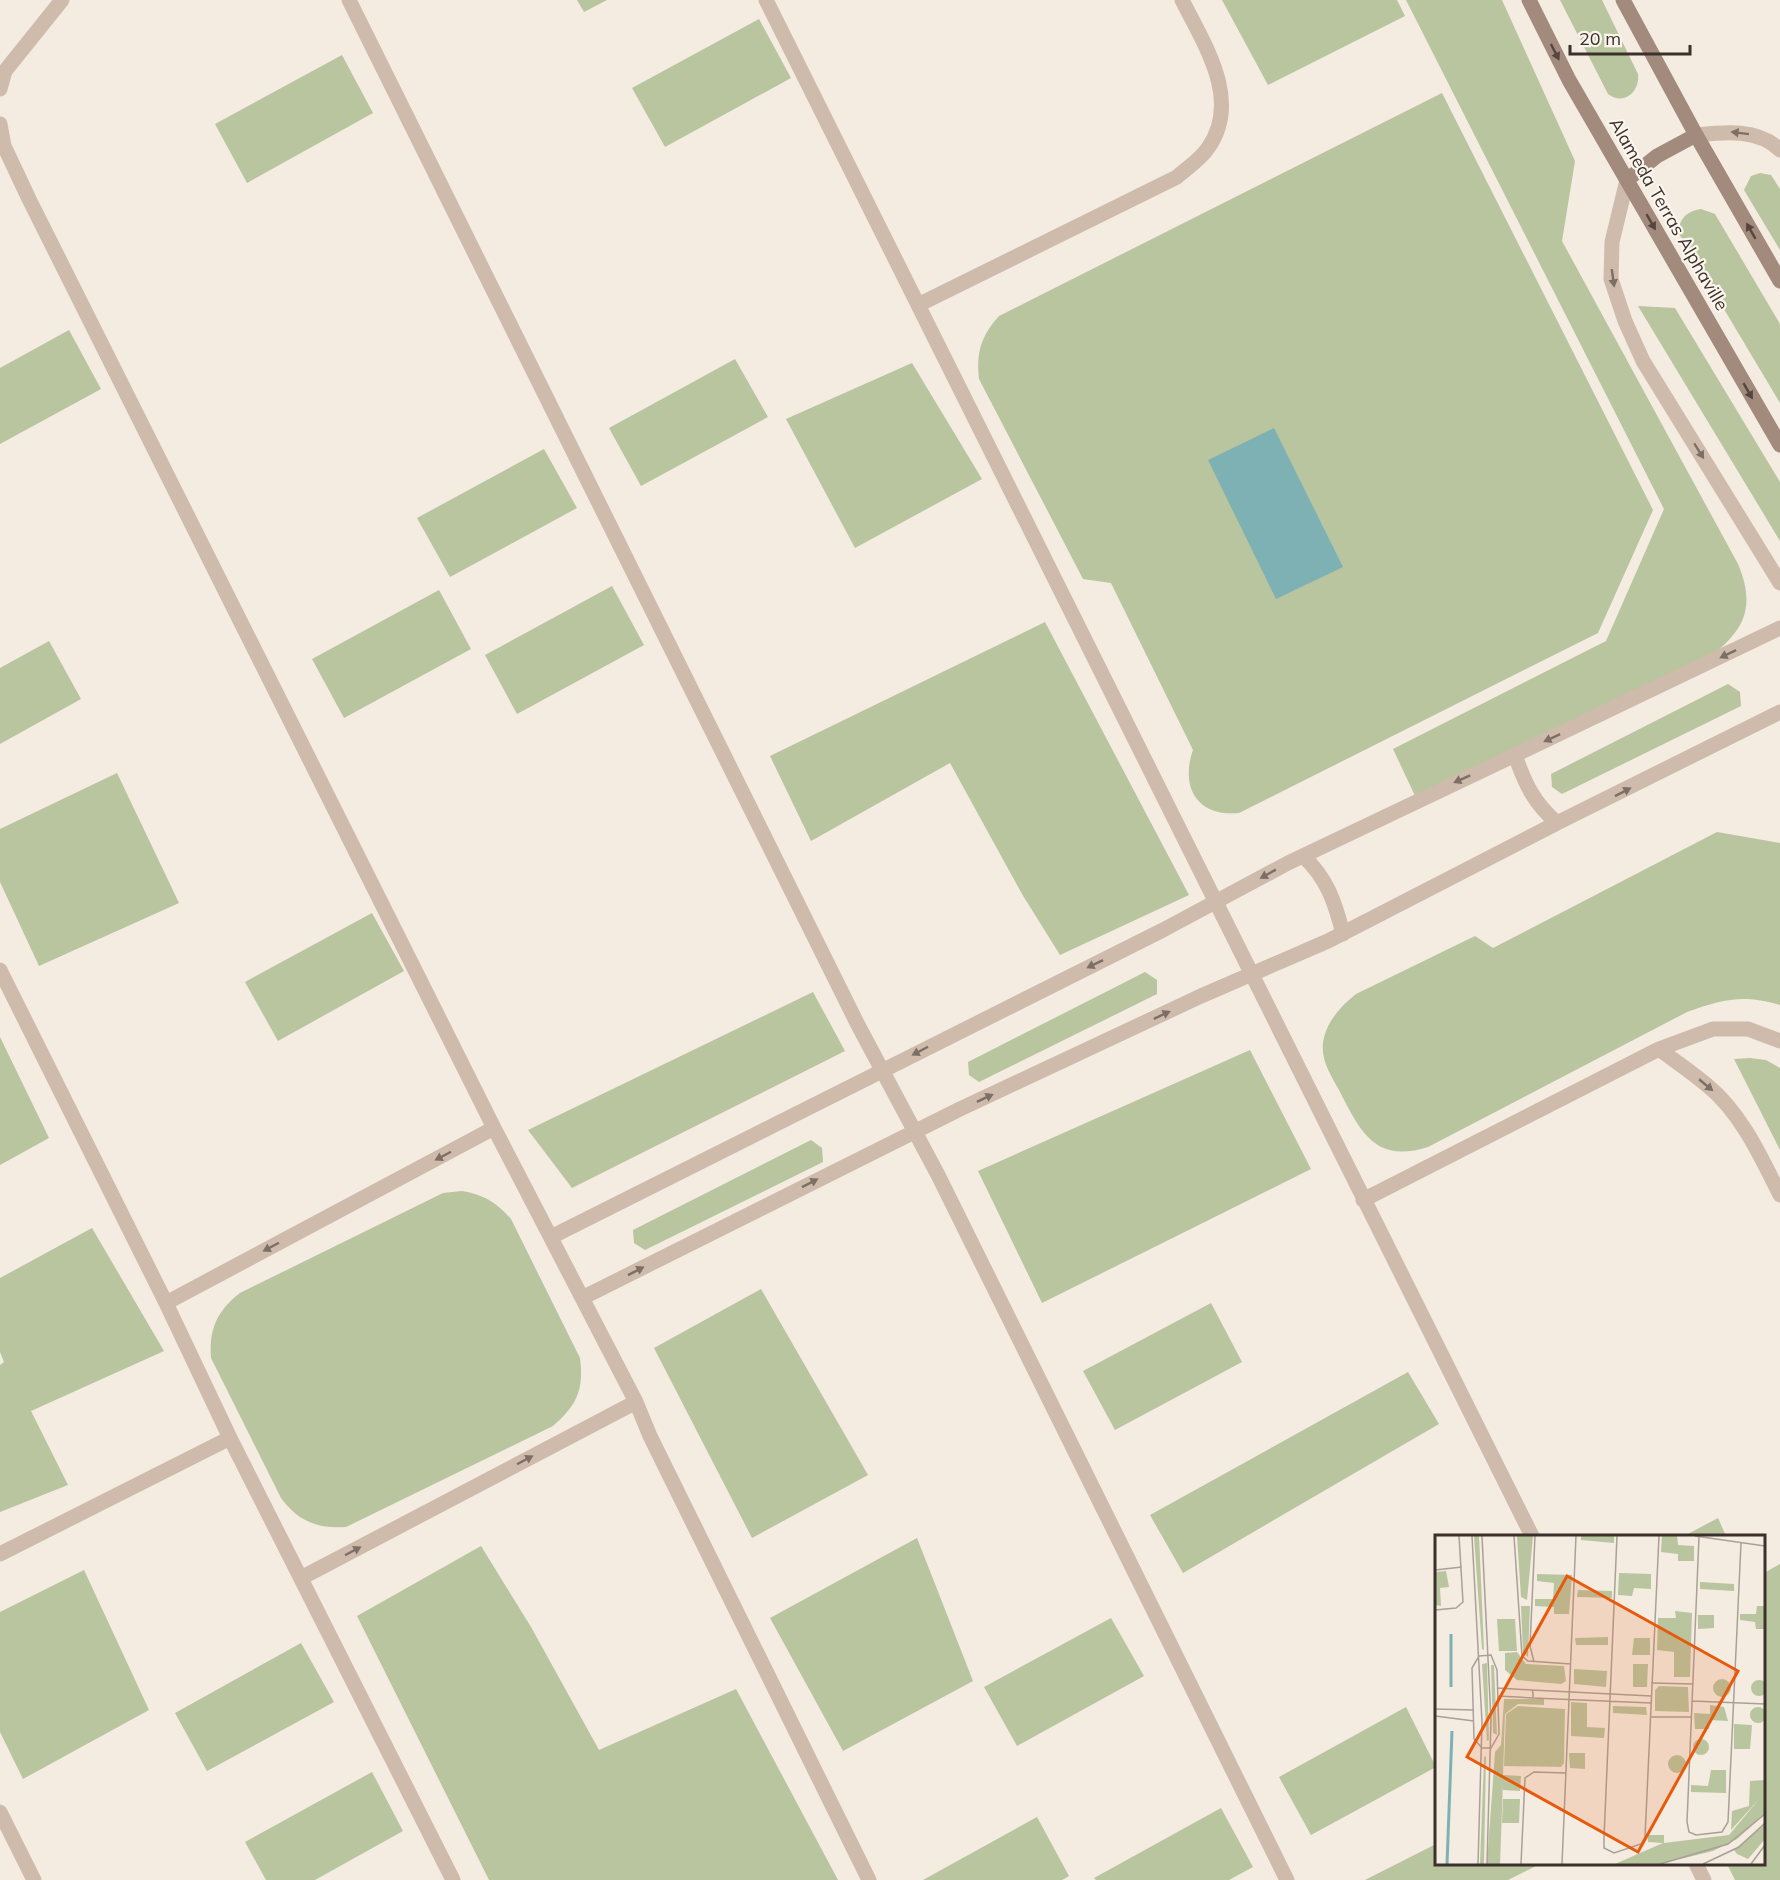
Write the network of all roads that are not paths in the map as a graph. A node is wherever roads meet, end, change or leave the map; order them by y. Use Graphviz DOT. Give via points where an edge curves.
graph roads {
  1 [pos="62,0"];
  2 [pos="349,0"];
  3 [pos="766,0"];
  4 [pos="1182,0"];
  5 [pos="1529,0"];
  6 [pos="1623,0"];
  7 [pos="0,89"];
  8 [pos="0,124"];
  9 [pos="1696,135"];
  10 [pos="1780,150"];
  11 [pos="1627,180"];
  12 [pos="1780,281"];
  13 [pos="920,304"];
  14 [pos="1780,445"];
  15 [pos="1780,583"];
  16 [pos="1780,627"];
  17 [pos="1780,712"];
  18 [pos="1515,755"];
  19 [pos="1557,823"];
  20 [pos="1303,856"];
  21 [pos="1215,902"];
  22 [pos="1343,933"];
  23 [pos="0,970"];
  24 [pos="1253,975"];
  25 [pos="1780,1041"];
  26 [pos="1659,1049"];
  27 [pos="882,1071"];
  28 [pos="494,1128"];
  29 [pos="916,1133"];
  30 [pos="1780,1195"];
  31 [pos="1363,1200"];
  32 [pos="553,1236"];
  33 [pos="584,1298"];
  34 [pos="166,1303"];
  35 [pos="636,1402"];
  36 [pos="230,1438"];
  37 [pos="1531,1535"];
  38 [pos="0,1554"];
  39 [pos="301,1578"];
  40 [pos="0,1812"];
  41 [pos="1697,1865"];
  42 [pos="34,1880"];
  43 [pos="453,1880"];
  44 [pos="869,1880"];
  45 [pos="1287,1880"];
  46 [pos="1704,1880"];
  1 -- 7 [label="street" via="5,71"];
  2 -- 27 [label="street"];
  3 -- 13 [label="street"];
  4 -- 13 [label="street" via="1222,89 1221,124 1208,149 1177,177"];
  5 -- 11 [label="street, Alameda Terras Alphaville, one-way" via="1569,80"];
  6 -- 9 [label="street"];
  8 -- 28 [label="street" via="4,146 29,199"];
  10 -- 9 [label="street, one-way" via="1753,135"];
  9 -- 11 [label="street" via="1657,156"];
  12 -- 9 [label="street, one-way"];
  11 -- 14 [label="street, Alameda Terras Alphaville, one-way"];
  11 -- 15 [label="street, one-way" via="1612,242 1611,279 1625,321 1643,360"];
  13 -- 21 [label="street"];
  16 -- 18 [label="street, one-way"];
  19 -- 17 [label="street, one-way"];
  18 -- 19 [label="street" via="1532,798"];
  18 -- 20 [label="street, one-way"];
  19 -- 22 [label="street"];
  20 -- 21 [label="street, one-way"];
  20 -- 22 [label="street" via="1319,870 1330,889"];
  21 -- 24 [label="street"];
  21 -- 27 [label="street, one-way"];
  22 -- 24 [label="street"];
  23 -- 34 [label="street"];
  29 -- 24 [label="street, one-way" via="960,1109"];
  24 -- 31 [label="street"];
  25 -- 26 [label="street" via="1748,1029 1713,1029"];
  26 -- 30 [label="street, one-way" via="1710,1087 1735,1115"];
  26 -- 31 [label="street"];
  27 -- 29 [label="street"];
  27 -- 32 [label="street"];
  28 -- 32 [label="street"];
  28 -- 34 [label="street, one-way"];
  33 -- 29 [label="street, one-way"];
  29 -- 45 [label="street"];
  31 -- 37 [label="street"];
  32 -- 33 [label="street"];
  33 -- 35 [label="street"];
  34 -- 36 [label="street"];
  39 -- 35 [label="street, one-way"];
  35 -- 44 [label="street"];
  36 -- 38 [label="street"];
  36 -- 39 [label="street"];
  39 -- 43 [label="street"];
  40 -- 42 [label="street"];
  41 -- 46 [label="street"];
}
